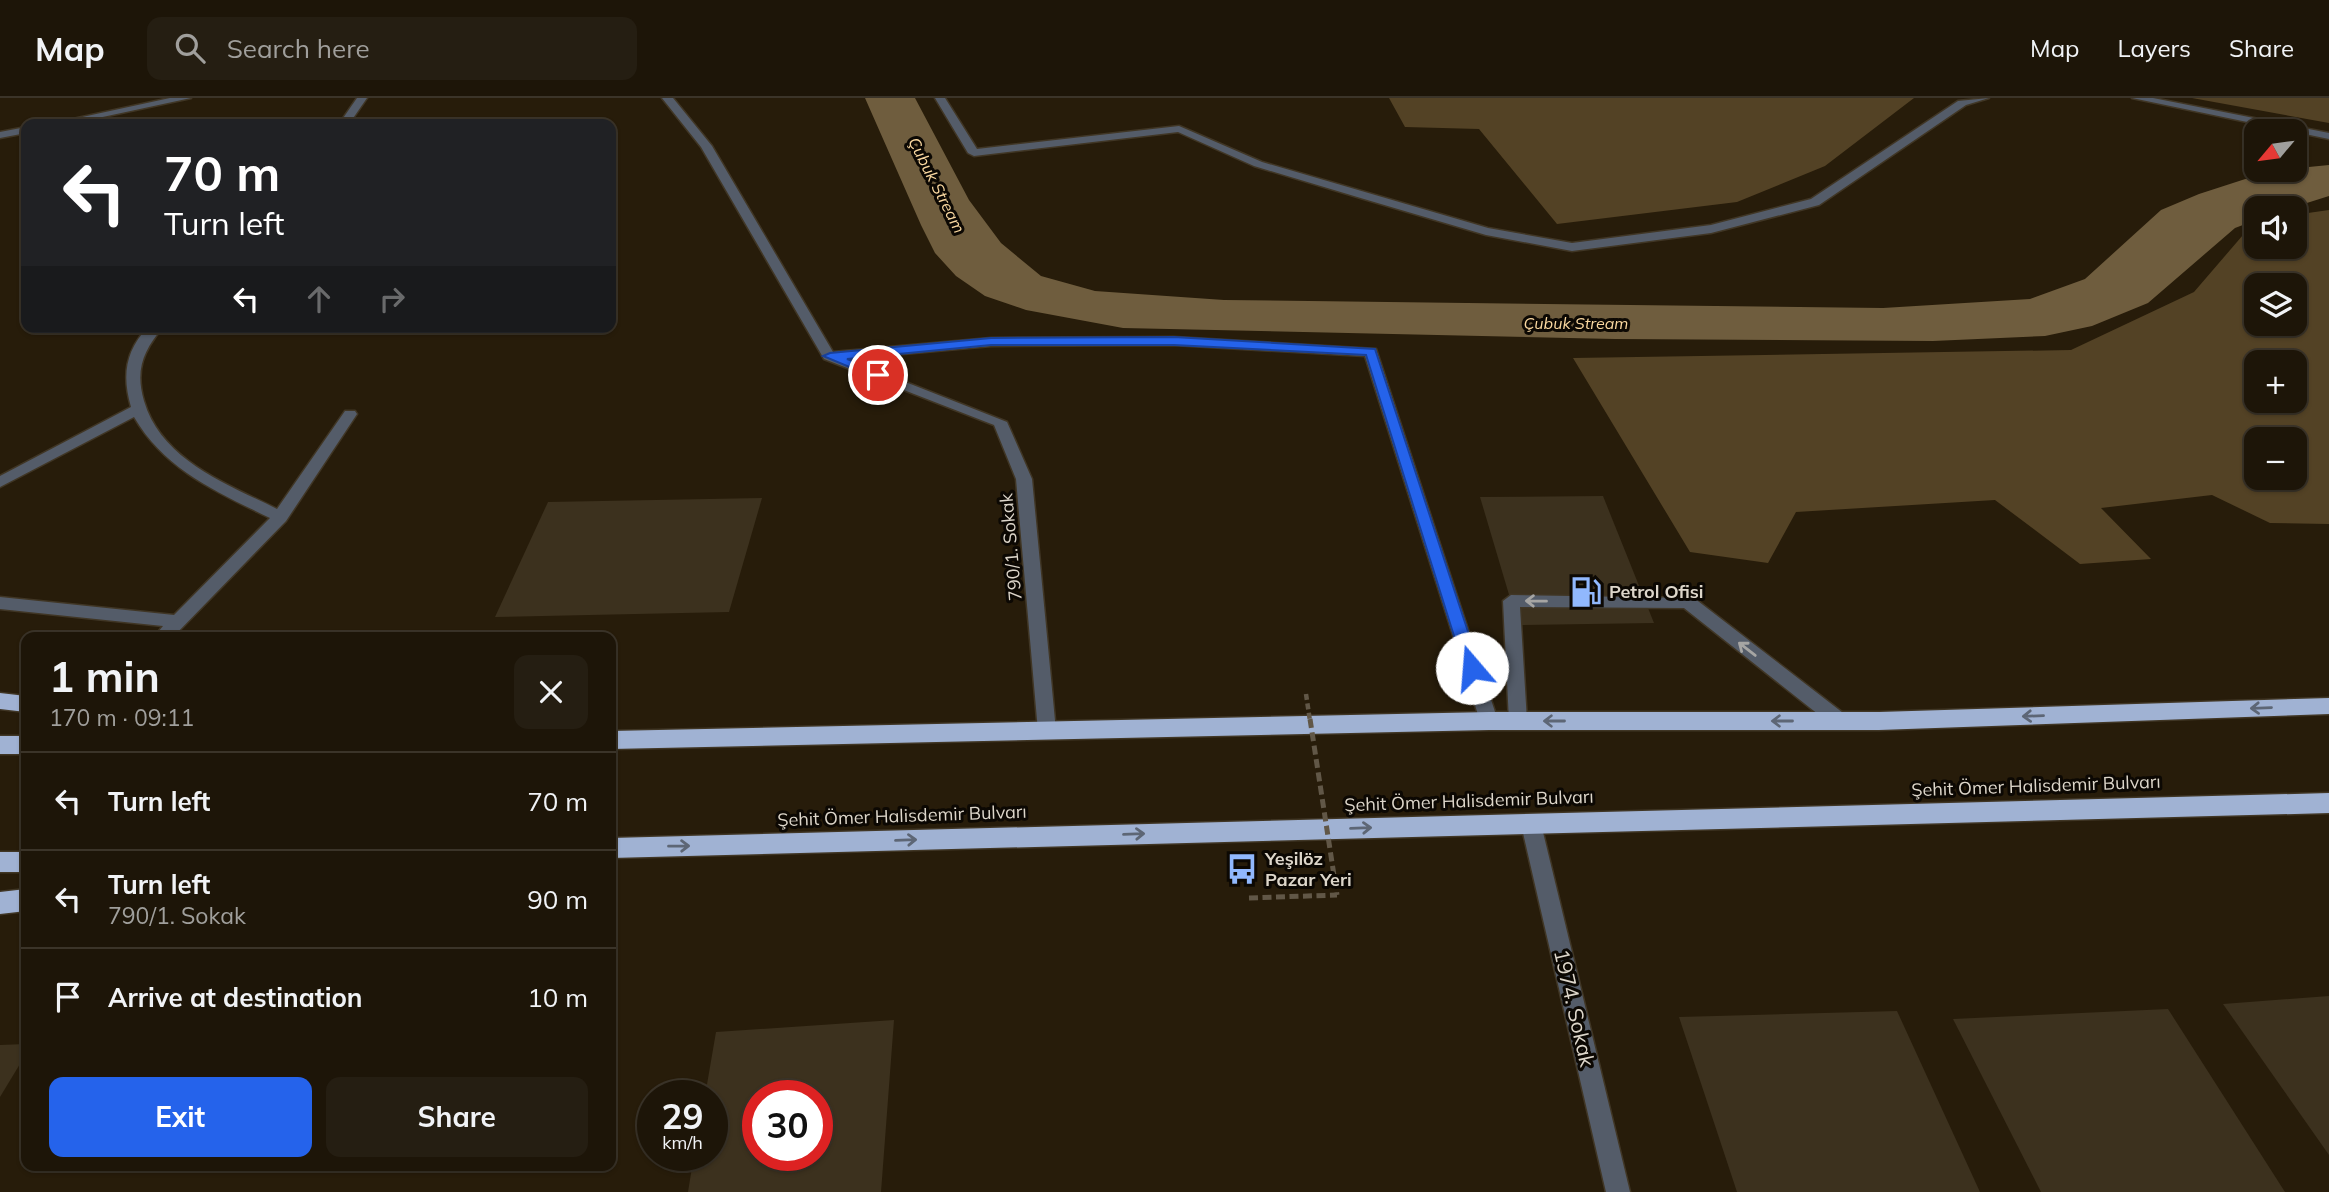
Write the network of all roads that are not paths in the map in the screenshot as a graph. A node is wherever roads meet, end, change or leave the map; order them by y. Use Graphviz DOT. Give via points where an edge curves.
graph roads {
  1 [pos="186,98"];
  2 [pos="362,98"];
  3 [pos="667,98"];
  4 [pos="940,98"];
  5 [pos="1984,98"];
  6 [pos="2137,98"];
  7 [pos="80,119"];
  8 [pos="347,119"];
  9 [pos="21,131"];
  10 [pos="0,135"];
  11 [pos="2329,136"];
  12 [pos="151,333"];
  13 [pos="830,356"];
  14 [pos="136,410"];
  15 [pos="350,414"];
  16 [pos="0,482"];
  17 [pos="280,517"];
  18 [pos="0,603"];
  19 [pos="180,622"];
  20 [pos="169,632"];
  21 [pos="0,701"];
  22 [pos="21,703"];
  23 [pos="2329,706"];
  24 [pos="1489,721"];
  25 [pos="1518,721"];
  26 [pos="1840,721"];
  27 [pos="1047,731"];
  28 [pos="616,740"];
  29 [pos="0,745"];
  30 [pos="21,745"];
  31 [pos="2329,803"];
  32 [pos="1531,824"];
  33 [pos="616,848"];
  34 [pos="21,862"];
  35 [pos="0,863"];
  36 [pos="21,901"];
  37 [pos="0,903"];
  38 [pos="1618,1192"];
  1 -- 7 [label="street"];
  2 -- 8 [label="street"];
  3 -- 13 [label="street" via="706,146"];
  4 -- 5 [label="street" via="974,153 1179,129 1258,164 1486,232 1572,247 1711,229 1815,202 1962,103"];
  6 -- 11 [label="street"];
  9 -- 10 [label="street"];
  12 -- 14 [label="street" via="137,350 131,372"];
  13 -- 24 [label="street" via="991,342 1174,341 1371,352"];
  13 -- 27 [label="street, 790/1. Sokak" via="1000,422 1024,479"];
  14 -- 16 [label="street"];
  14 -- 17 [label="street" via="153,440 185,467"];
  15 -- 17 [label="street"];
  17 -- 19 [label="street"];
  18 -- 19 [label="street"];
  19 -- 20 [label="street"];
  21 -- 22 [label="highway"];
  23 -- 26 [label="highway, one-way"];
  24 -- 25 [label="highway"];
  24 -- 27 [label="highway"];
  26 -- 25 [label="highway, one-way"];
  26 -- 25 [label="street, one-way" via="1688,603 1511,601"];
  27 -- 28 [label="highway"];
  29 -- 30 [label="highway"];
  31 -- 32 [label="highway, Şehit Ömer Halisdemir Bulvarı"];
  33 -- 32 [label="highway, Şehit Ömer Halisdemir Bulvarı, one-way"];
  32 -- 38 [label="street, 1974. Sokak"];
  34 -- 35 [label="highway"];
  36 -- 37 [label="highway"];
}
